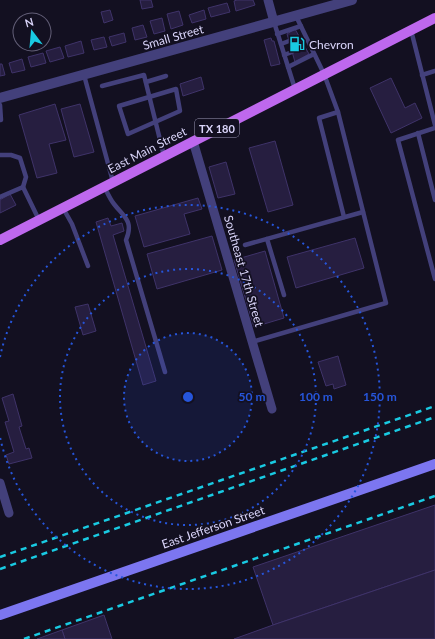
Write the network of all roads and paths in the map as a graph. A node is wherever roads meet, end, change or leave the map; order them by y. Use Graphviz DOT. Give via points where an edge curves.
graph roads {
  1 [pos="268,0"];
  2 [pos="352,0"];
  3 [pos="341,2"];
  4 [pos="296,16"];
  5 [pos="435,18"];
  6 [pos="274,22"];
  7 [pos="301,26"];
  8 [pos="411,30"];
  9 [pos="277,34"];
  10 [pos="305,36"];
  11 [pos="300,38"];
  12 [pos="289,41"];
  13 [pos="280,44"];
  14 [pos="292,52"];
  15 [pos="314,54"];
  16 [pos="284,55"];
  17 [pos="288,67"];
  18 [pos="435,71"];
  19 [pos="324,74"];
  20 [pos="84,75"];
  21 [pos="422,75"];
  22 [pos="166,76"];
  23 [pos="146,82"];
  24 [pos="102,86"];
  25 [pos="294,89"];
  26 [pos="0,98"];
  27 [pos="149,98"];
  28 [pos="0,105"];
  29 [pos="338,112"];
  30 [pos="0,120"];
  31 [pos="154,123"];
  32 [pos="435,126"];
  33 [pos="418,133"];
  34 [pos="193,141"];
  35 [pos="0,155"];
  36 [pos="164,156"];
  37 [pos="108,184"];
  38 [pos="23,187"];
  39 [pos="0,197"];
  40 [pos="435,200"];
  41 [pos="63,208"];
  42 [pos="363,212"];
  43 [pos="344,217"];
  44 [pos="38,220"];
  45 [pos="0,239"];
  46 [pos="267,239"];
  47 [pos="245,245"];
  48 [pos="88,266"];
  49 [pos="435,280"];
  50 [pos="284,295"];
  51 [pos="252,342"];
  52 [pos="165,372"];
  53 [pos="272,409"];
  54 [pos="435,464"];
  55 [pos="0,483"];
  56 [pos="9,513"];
  57 [pos="0,615"];
  1 -- 6 [label="street"];
  2 -- 3 [label="street, Small Street"];
  3 -- 4 [label="street, Small Street"];
  4 -- 6 [label="street, Small Street"];
  4 -- 7 [label="lane"];
  5 -- 8 [label="main road, East Main Street / TX 180"];
  6 -- 9 [label="lane"];
  6 -- 20 [label="street, Small Street"];
  7 -- 9 [label="lane"];
  7 -- 10 [label="lane"];
  8 -- 19 [label="main road, East Main Street / TX 180"];
  8 -- 21 [label="lane"];
  9 -- 13 [label="lane"];
  10 -- 11 [label="lane"];
  10 -- 15 [label="lane" via="307,46"];
  12 -- 13 [label="lane"];
  13 -- 16 [label="lane"];
  14 -- 16 [label="lane"];
  15 -- 17 [label="lane"];
  15 -- 19 [label="lane"];
  16 -- 17 [label="lane"];
  17 -- 25 [label="lane"];
  18 -- 21 [label="lane"];
  19 -- 25 [label="main road, East Main Street / TX 180"];
  19 -- 29 [label="lane"];
  20 -- 26 [label="street, Small Street"];
  20 -- 37 [label="lane"];
  21 -- 32 [label="lane"];
  22 -- 23 [label="lane"];
  23 -- 24 [label="lane" via="144,75"];
  23 -- 27 [label="lane"];
  25 -- 34 [label="main road, East Main Street / TX 180"];
  27 -- 31 [label="lane"];
  27 -- 31 [label="lane" via="176,89 180,111"];
  27 -- 31 [label="lane" via="119,106 128,134"];
  28 -- 30 [label="lane"];
  29 -- 42 [label="lane"];
  29 -- 43 [label="lane" via="318,118"];
  31 -- 36 [label="lane"];
  32 -- 33 [label="lane"];
  33 -- 40 [label="lane"];
  33 -- 49 [label="lane" via="398,140"];
  34 -- 36 [label="main road, East Main Street / TX 180"];
  34 -- 51 [label="street, Southeast 17th Street"];
  35 -- 38 [label="lane" via="20,158 26,177"];
  36 -- 37 [label="main road, East Main Street / TX 180"];
  37 -- 41 [label="main road, East Main Street / TX 180"];
  37 -- 52 [label="lane" via="113,203 128,221 130,231 126,240"];
  38 -- 39 [label="lane"];
  38 -- 44 [label="lane"];
  41 -- 44 [label="main road, East Main Street / TX 180"];
  41 -- 48 [label="lane"];
  42 -- 43 [label="lane"];
  42 -- 51 [label="lane" via="386,303"];
  43 -- 46 [label="lane"];
  44 -- 45 [label="main road, East Main Street / TX 180"];
  46 -- 47 [label="lane"];
  46 -- 50 [label="lane"];
  51 -- 53 [label="street, Southeast 17th Street"];
  54 -- 57 [label="main road, East Jefferson Street"];
  55 -- 56 [label="street"];
}
